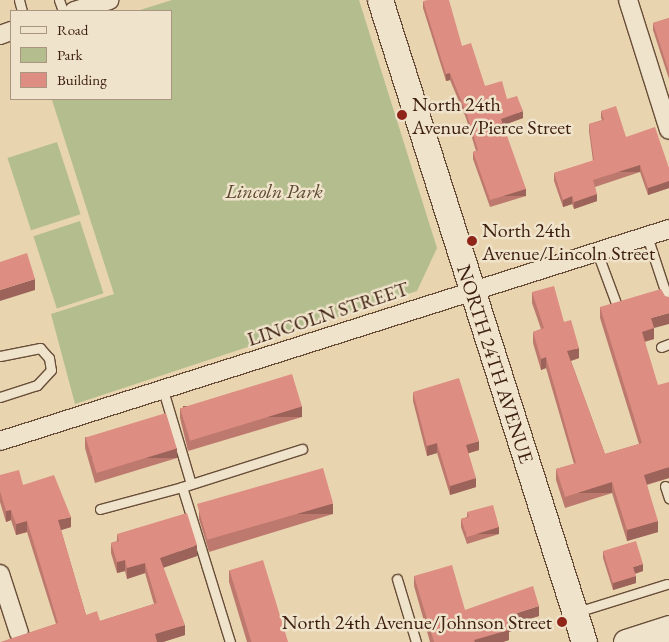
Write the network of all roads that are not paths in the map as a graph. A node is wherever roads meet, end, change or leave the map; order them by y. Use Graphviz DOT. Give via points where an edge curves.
graph roads {
  1 [pos="109,0"];
  2 [pos="380,0"];
  3 [pos="628,0"];
  4 [pos="77,10"];
  5 [pos="669,130"];
  6 [pos="669,229"];
  7 [pos="647,236"];
  8 [pos="598,252"];
  9 [pos="471,290"];
  10 [pos="616,303"];
  11 [pos="669,303"];
  12 [pos="0,356"];
  13 [pos="163,390"];
  14 [pos="0,397"];
  15 [pos="0,441"];
  16 [pos="302,449"];
  17 [pos="191,484"];
  18 [pos="665,486"];
  19 [pos="182,487"];
  20 [pos="669,498"];
  21 [pos="100,509"];
  22 [pos="0,574"];
  23 [pos="396,579"];
  24 [pos="666,584"];
  25 [pos="575,613"];
  26 [pos="669,628"];
  27 [pos="19,633"];
  28 [pos="230,642"];
  29 [pos="416,642"];
  30 [pos="584,642"];
  31 [pos="626,642"];
  1 -- 4 [label="street"];
  2 -- 9 [label="street, NORTH 24TH AVENUE"];
  3 -- 5 [label="street"];
  6 -- 7 [label="street, LINCOLN STREET"];
  7 -- 8 [label="street, LINCOLN STREET"];
  7 -- 11 [label="lane"];
  8 -- 9 [label="street, LINCOLN STREET"];
  8 -- 10 [label="lane"];
  9 -- 13 [label="street, LINCOLN STREET"];
  9 -- 25 [label="street, NORTH 24TH AVENUE"];
  12 -- 14 [label="lane" via="40,348 49,358 51,370 37,385"];
  13 -- 15 [label="street, LINCOLN STREET"];
  13 -- 17 [label="lane"];
  16 -- 17 [label="lane"];
  17 -- 19 [label="lane"];
  18 -- 20 [label="lane"];
  19 -- 21 [label="lane"];
  19 -- 28 [label="lane"];
  22 -- 27 [label="street"];
  23 -- 29 [label="lane"];
  24 -- 25 [label="lane"];
  25 -- 30 [label="street, NORTH 24TH AVENUE"];
  26 -- 31 [label="street"];
}
